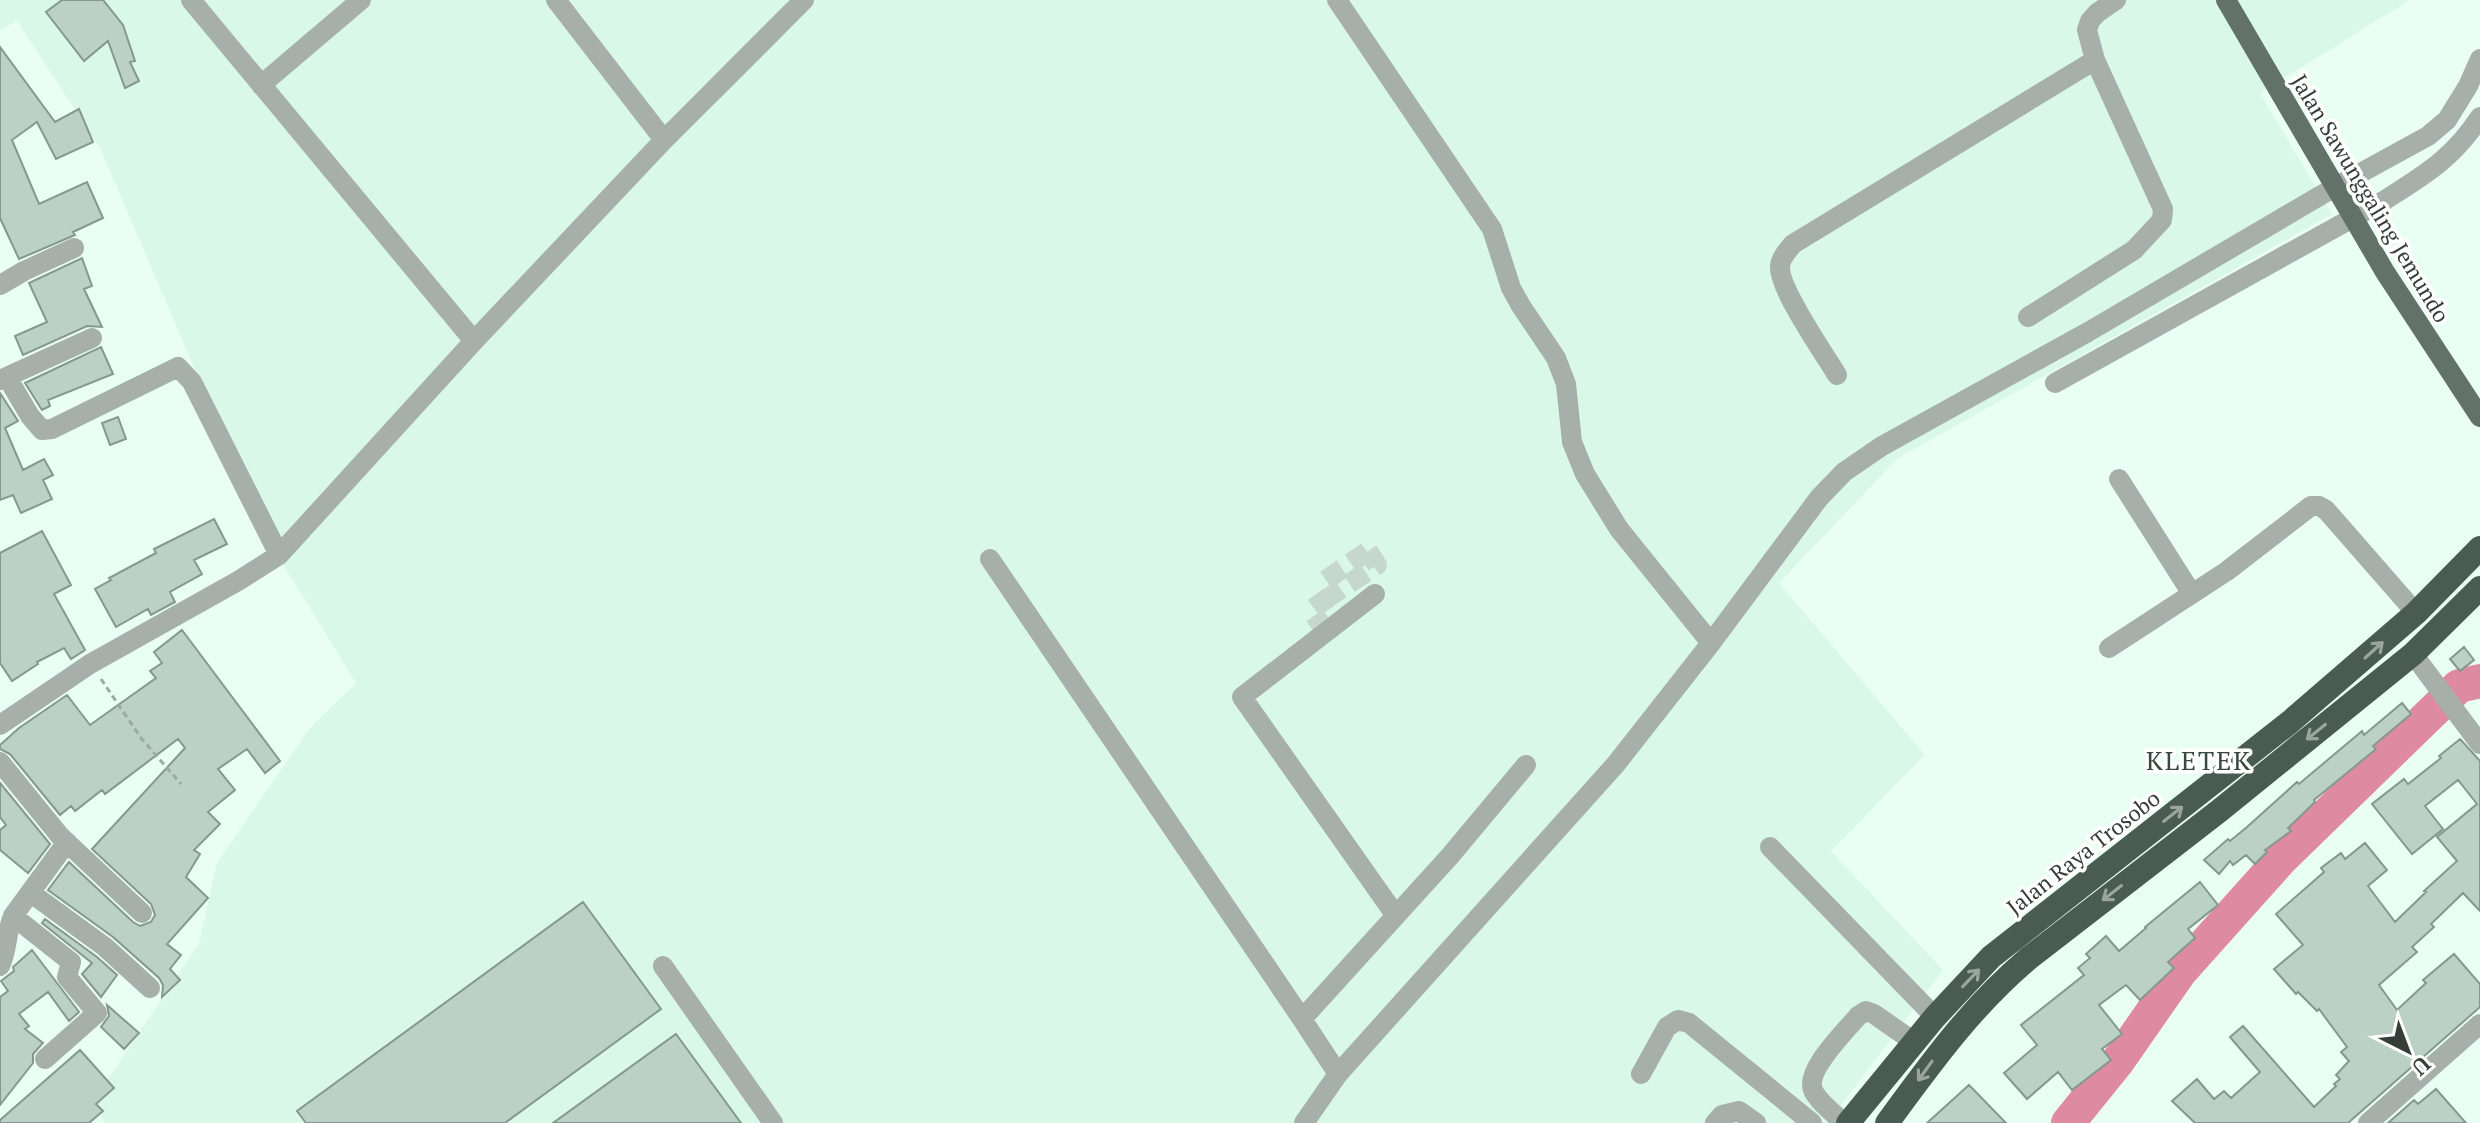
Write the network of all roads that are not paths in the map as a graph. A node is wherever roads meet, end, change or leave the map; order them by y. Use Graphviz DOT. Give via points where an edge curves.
graph roads {
  1 [pos="191,0"];
  2 [pos="361,0"];
  3 [pos="556,0"];
  4 [pos="804,0"];
  5 [pos="1337,0"];
  6 [pos="2116,0"];
  7 [pos="2226,0"];
  8 [pos="2480,59"];
  9 [pos="2095,60"];
  10 [pos="261,85"];
  11 [pos="2480,117"];
  12 [pos="664,140"];
  13 [pos="2344,202"];
  14 [pos="74,248"];
  15 [pos="0,285"];
  16 [pos="2028,317"];
  17 [pos="92,338"];
  18 [pos="474,341"];
  19 [pos="2096,345"];
  20 [pos="1837,375"];
  21 [pos="4,379"];
  22 [pos="2055,383"];
  23 [pos="2480,417"];
  24 [pos="2119,479"];
  25 [pos="2480,548"];
  26 [pos="279,555"];
  27 [pos="990,559"];
  28 [pos="2480,588"];
  29 [pos="1375,594"];
  30 [pos="2192,594"];
  31 [pos="2416,613"];
  32 [pos="1711,643"];
  33 [pos="2109,648"];
  34 [pos="2413,654"];
  35 [pos="0,725"];
  36 [pos="2477,740"];
  37 [pos="0,762"];
  38 [pos="1526,765"];
  39 [pos="67,842"];
  40 [pos="1770,847"];
  41 [pos="31,893"];
  42 [pos="142,913"];
  43 [pos="13,916"];
  44 [pos="1396,916"];
  45 [pos="0,966"];
  46 [pos="663,966"];
  47 [pos="150,988"];
  48 [pos="1935,1017"];
  49 [pos="1302,1019"];
  50 [pos="2480,1024"];
  51 [pos="1914,1042"];
  52 [pos="45,1059"];
  53 [pos="1338,1074"];
  54 [pos="1641,1074"];
  55 [pos="773,1123"];
  56 [pos="1304,1123"];
  57 [pos="1715,1123"];
  58 [pos="1756,1123"];
  59 [pos="1812,1123"];
  60 [pos="1846,1123"];
  61 [pos="1887,1123"];
  62 [pos="2368,1123"];
  1 -- 10 [label="street"];
  2 -- 10 [label="street"];
  3 -- 12 [label="street"];
  4 -- 12 [label="street"];
  5 -- 32 [label="street" via="1492,229 1511,288 1556,358 1566,384 1572,442 1585,474 1619,529"];
  6 -- 9 [label="street" via="2090,21 2087,30"];
  7 -- 13 [label="main road, Jalan Sawunggaling Jemundo"];
  8 -- 13 [label="street" via="2447,120"];
  9 -- 16 [label="street" via="2163,209 2162,220 2134,250"];
  9 -- 20 [label="street" via="1785,252 1780,267 1785,288"];
  10 -- 18 [label="street"];
  11 -- 13 [label="street" via="2463,142 2429,172 2385,200"];
  12 -- 18 [label="street"];
  13 -- 19 [label="street"];
  13 -- 19 [label="street"];
  13 -- 23 [label="main road, Jalan Sawunggaling Jemundo"];
  14 -- 15 [label="street"];
  17 -- 21 [label="street"];
  18 -- 26 [label="street"];
  19 -- 22 [label="street"];
  19 -- 32 [label="street" via="1882,446 1844,472"];
  21 -- 26 [label="street" via="42,430 178,367 192,382"];
  24 -- 30 [label="street"];
  25 -- 31 [label="highway, Jalan Raya Trosobo"];
  26 -- 35 [label="street" via="90,664"];
  27 -- 49 [label="street"];
  28 -- 34 [label="highway"];
  29 -- 44 [label="street" via="1242,697"];
  30 -- 31 [label="street" via="2311,506 2319,506"];
  30 -- 33 [label="street"];
  48 -- 31 [label="highway, Jalan Raya Trosobo, one-way" via="1991,957 2290,722"];
  32 -- 53 [label="street" via="1616,764"];
  34 -- 36 [label="street"];
  34 -- 61 [label="highway, one-way" via="1999,983 1947,1041"];
  37 -- 39 [label="street"];
  38 -- 44 [label="street"];
  39 -- 41 [label="street"];
  39 -- 42 [label="street"];
  40 -- 48 [label="street"];
  41 -- 43 [label="street"];
  41 -- 47 [label="street"];
  43 -- 45 [label="street"];
  43 -- 52 [label="street" via="71,962 67,977 97,1013"];
  44 -- 49 [label="street"];
  46 -- 55 [label="street"];
  48 -- 51 [label="highway, Jalan Raya Trosobo"];
  49 -- 53 [label="street"];
  50 -- 62 [label="street"];
  51 -- 60 [label="highway, Jalan Raya Trosobo"];
  51 -- 60 [label="street" via="1874,1014 1858,1016 1811,1081 1814,1093"];
  53 -- 56 [label="street"];
  54 -- 59 [label="street" via="1667,1027 1678,1020 1689,1023"];
  57 -- 58 [label="street" via="1722,1115 1739,1111"];
}
